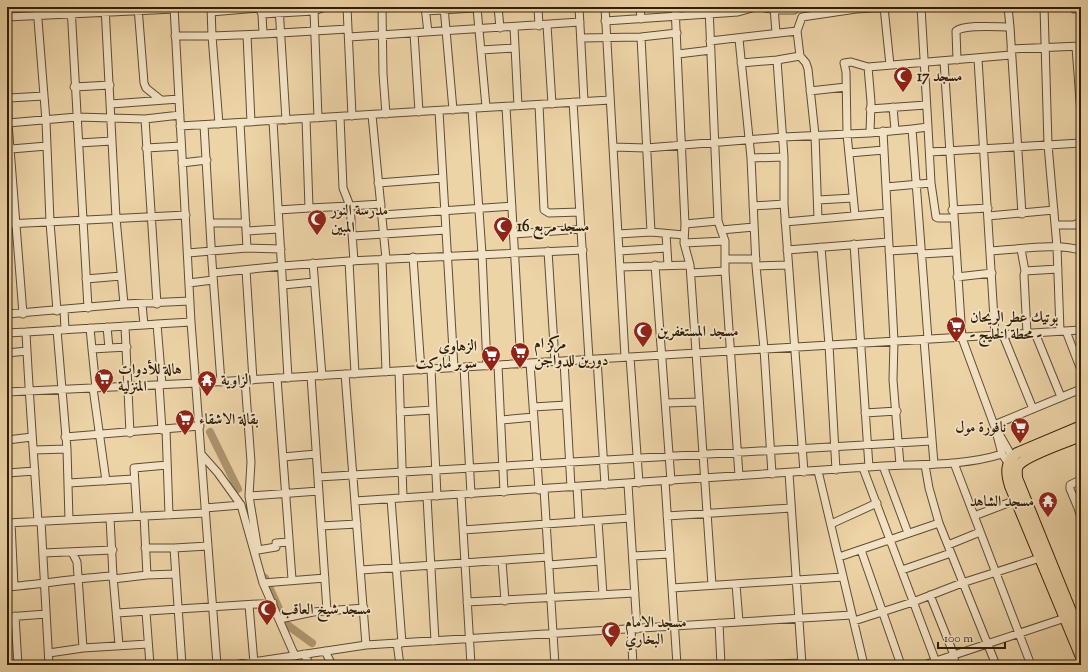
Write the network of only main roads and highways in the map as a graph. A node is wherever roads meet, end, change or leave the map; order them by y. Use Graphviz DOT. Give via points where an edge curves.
graph roads {
  1 [pos="1081,426"];
  2 [pos="1081,436"];
  3 [pos="1081,636"];
  4 [pos="1081,657"];
  1 -- 4 [label="highway" via="1007,458 1008,478 1016,500"];
  2 -- 3 [label="highway" via="1031,456 1018,468 1017,478"];
}
